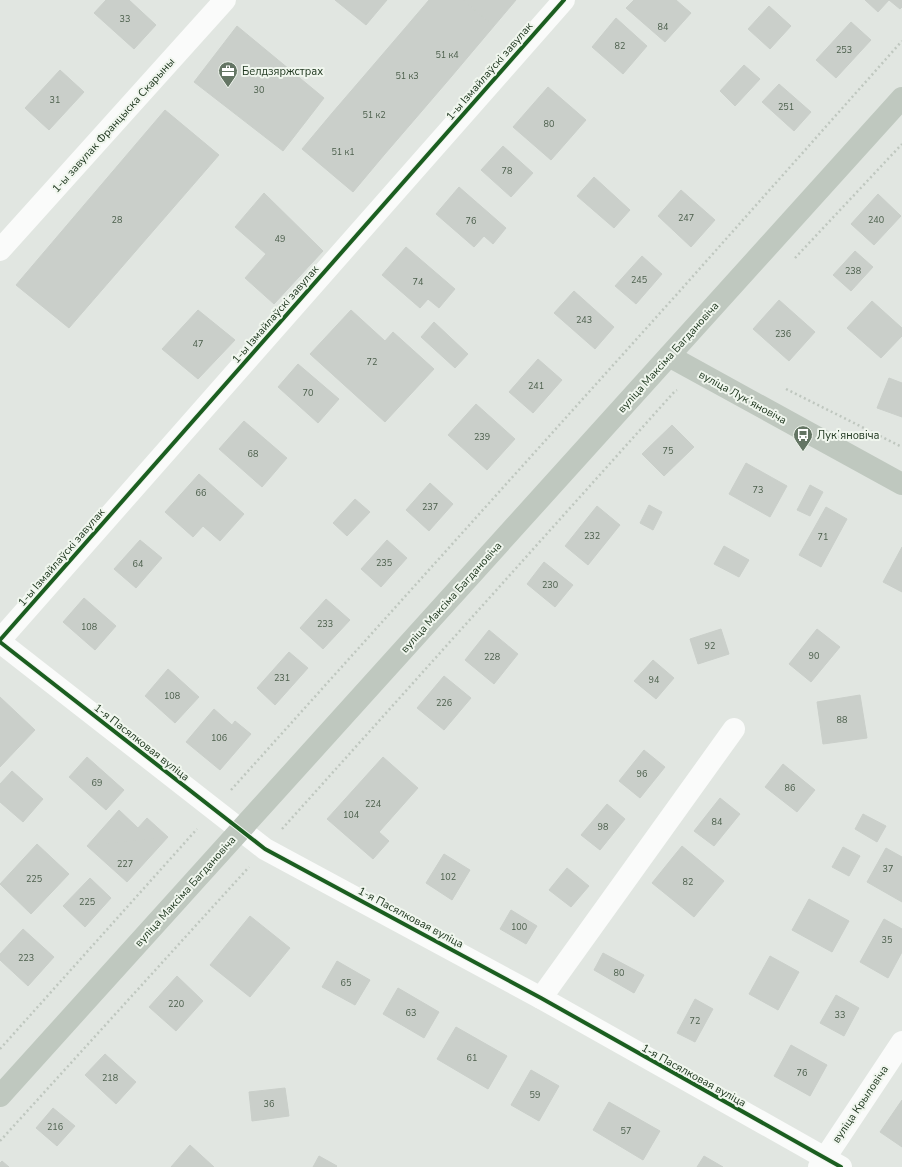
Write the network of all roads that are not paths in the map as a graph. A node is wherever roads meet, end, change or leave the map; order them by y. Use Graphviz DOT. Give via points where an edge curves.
graph roads {
  1 [pos="225,0"];
  2 [pos="564,0"];
  3 [pos="902,98"];
  4 [pos="0,250"];
  5 [pos="669,356"];
  6 [pos="902,484"];
  7 [pos="0,642"];
  8 [pos="734,730"];
  9 [pos="239,830"];
  10 [pos="541,998"];
  11 [pos="902,1042"];
  12 [pos="0,1096"];
  13 [pos="828,1164"];
  1 -- 4 [label="street, 1-ы завулак Францыска Скарыны"];
  2 -- 7 [label="street, 1-ы Ізмайлаўскі завулак"];
  3 -- 5 [label="main road, вуліца Максіма Багдановіча"];
  5 -- 6 [label="main road, вуліца Лукʼяновіча"];
  5 -- 9 [label="main road, вуліца Максіма Багдановіча"];
  7 -- 9 [label="street, 1-я Пасялковая вуліца"];
  8 -- 10 [label="street"];
  9 -- 10 [label="street, 1-я Пасялковая вуліца" via="265,849"];
  9 -- 12 [label="main road, вуліца Максіма Багдановіча"];
  10 -- 13 [label="street, 1-я Пасялковая вуліца"];
  11 -- 13 [label="street, вуліца Крыловіча"];
}
